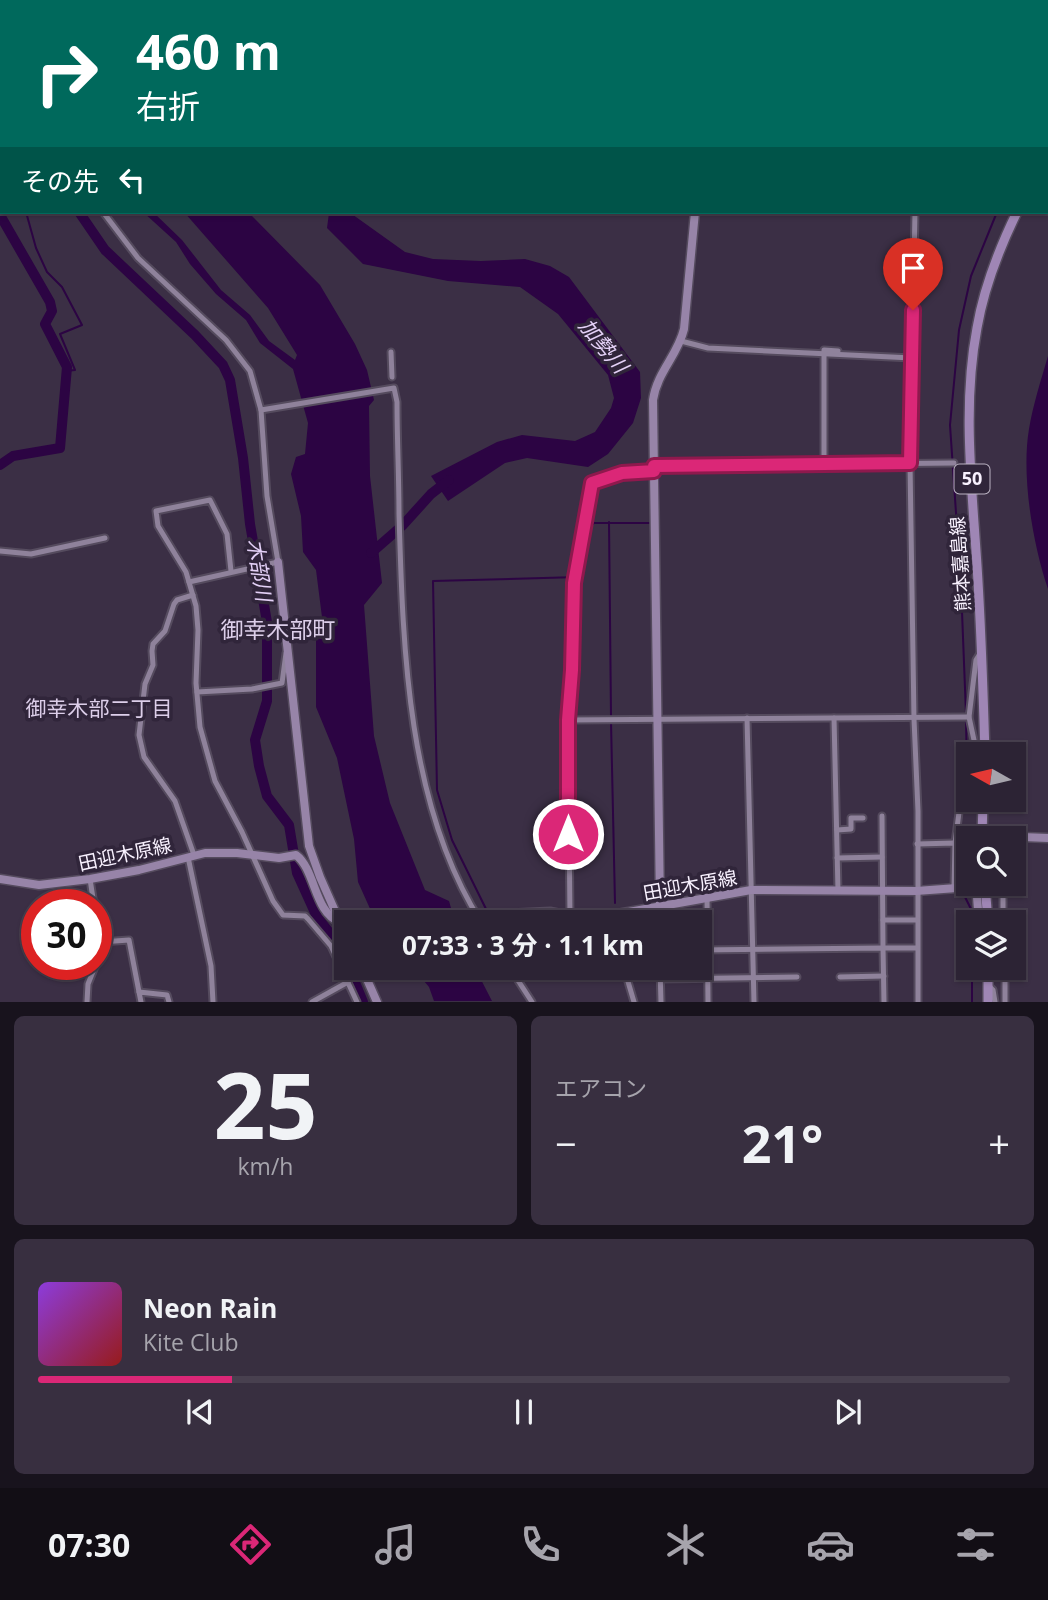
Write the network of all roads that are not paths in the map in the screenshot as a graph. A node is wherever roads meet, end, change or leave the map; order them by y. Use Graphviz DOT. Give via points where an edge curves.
graph roads {
  1 [pos="105,214"];
  2 [pos="695,214"];
  3 [pos="915,214"];
  4 [pos="1015,214"];
  5 [pos="681,341"];
  6 [pos="391,352"];
  7 [pos="824,354"];
  8 [pos="912,358"];
  9 [pos="392,377"];
  10 [pos="265,410"];
  11 [pos="910,463"];
  12 [pos="954,463"];
  13 [pos="824,466"];
  14 [pos="654,469"];
  15 [pos="105,538"];
  16 [pos="0,551"];
  17 [pos="278,562"];
  18 [pos="231,571"];
  19 [pos="189,582"];
  20 [pos="193,595"];
  21 [pos="286,645"];
  22 [pos="982,650"];
  23 [pos="197,692"];
  24 [pos="969,717"];
  25 [pos="747,718"];
  26 [pos="834,718"];
  27 [pos="656,719"];
  28 [pos="914,719"];
  29 [pos="568,720"];
  30 [pos="974,742"];
  31 [pos="985,742"];
  32 [pos="881,816"];
  33 [pos="863,818"];
  34 [pos="836,830"];
  35 [pos="1026,837"];
  36 [pos="1048,838"];
  37 [pos="956,843"];
  38 [pos="917,844"];
  39 [pos="251,855"];
  40 [pos="191,856"];
  41 [pos="882,857"];
  42 [pos="837,858"];
  43 [pos="0,879"];
  44 [pos="90,879"];
  45 [pos="956,887"];
  46 [pos="92,889"];
  47 [pos="751,890"];
  48 [pos="838,891"];
  49 [pos="883,891"];
  50 [pos="916,891"];
  51 [pos="707,897"];
  52 [pos="660,906"];
  53 [pos="339,910"];
  54 [pos="473,910"];
  55 [pos="570,910"];
  56 [pos="646,910"];
  57 [pos="660,910"];
  58 [pos="707,910"];
  59 [pos="334,917"];
  60 [pos="883,920"];
  61 [pos="917,920"];
  62 [pos="112,941"];
  63 [pos="883,948"];
  64 [pos="917,948"];
  65 [pos="712,950"];
  66 [pos="753,950"];
  67 [pos="884,976"];
  68 [pos="797,977"];
  69 [pos="840,977"];
  70 [pos="712,978"];
  71 [pos="754,978"];
  72 [pos="90,980"];
  73 [pos="367,980"];
  74 [pos="518,980"];
  75 [pos="628,980"];
  76 [pos="660,980"];
  77 [pos="708,980"];
  78 [pos="988,980"];
  79 [pos="1005,980"];
  80 [pos="348,982"];
  81 [pos="988,984"];
  82 [pos="139,992"];
  83 [pos="86,1002"];
  84 [pos="141,1002"];
  85 [pos="169,1002"];
  86 [pos="213,1002"];
  87 [pos="312,1002"];
  88 [pos="357,1002"];
  89 [pos="377,1002"];
  90 [pos="532,1002"];
  91 [pos="634,1002"];
  92 [pos="661,1002"];
  93 [pos="708,1002"];
  94 [pos="754,1002"];
  95 [pos="884,1002"];
  96 [pos="918,1002"];
  97 [pos="988,1002"];
  98 [pos="995,1002"];
  99 [pos="1006,1002"];
  1 -- 10 [label="street" via="138,258 237,351"];
  2 -- 5 [label="street"];
  3 -- 8 [label="street"];
  4 -- 22 [label="main road, 熊本嘉島線 / 50" via="991,271 972,356 969,421"];
  5 -- 7 [label="street" via="708,348"];
  5 -- 14 [label="street" via="656,384"];
  6 -- 9 [label="street"];
  7 -- 8 [label="street" via="824,350"];
  7 -- 13 [label="street"];
  8 -- 11 [label="street"];
  10 -- 17 [label="street" via="267,496"];
  10 -- 54 [label="street" via="394,388 401,595 412,721 447,851"];
  11 -- 12 [label="street"];
  11 -- 13 [label="street"];
  11 -- 28 [label="street"];
  13 -- 14 [label="street"];
  14 -- 27 [label="street"];
  14 -- 29 [label="street" via="592,483 574,583"];
  15 -- 16 [label="street" via="31,554"];
  17 -- 18 [label="street"];
  17 -- 21 [label="street"];
  18 -- 19 [label="street"];
  18 -- 19 [label="street" via="227,534 210,500 156,511 158,526"];
  19 -- 20 [label="street"];
  20 -- 23 [label="street" via="198,629"];
  20 -- 40 [label="street" via="177,600 165,631 153,644 139,735 144,757 175,802"];
  21 -- 23 [label="street" via="282,683"];
  21 -- 53 [label="street" via="309,846"];
  22 -- 24 [label="street" via="976,660"];
  22 -- 31 [label="main road, 熊本嘉島線 / 50"];
  23 -- 39 [label="street" via="200,727 215,781"];
  24 -- 28 [label="street"];
  24 -- 30 [label="street"];
  25 -- 26 [label="street"];
  25 -- 27 [label="street"];
  25 -- 47 [label="street"];
  26 -- 28 [label="street"];
  26 -- 34 [label="street"];
  27 -- 29 [label="street"];
  27 -- 52 [label="street"];
  28 -- 38 [label="street"];
  29 -- 55 [label="street"];
  32 -- 41 [label="street"];
  33 -- 34 [label="street" via="851,818 851,829"];
  34 -- 42 [label="street"];
  35 -- 36 [label="street"];
  37 -- 38 [label="street"];
  38 -- 50 [label="street"];
  39 -- 40 [label="street, 田迎木原線" via="218,852"];
  39 -- 59 [label="street, 田迎木原線" via="296,855"];
  39 -- 80 [label="street" via="279,911 308,919 331,946"];
  40 -- 44 [label="street, 田迎木原線"];
  40 -- 86 [label="street"];
  41 -- 42 [label="street"];
  41 -- 49 [label="street"];
  42 -- 48 [label="street"];
  43 -- 44 [label="street, 田迎木原線" via="29,885"];
  44 -- 46 [label="street"];
  45 -- 50 [label="street, 田迎木原線"];
  47 -- 48 [label="street, 田迎木原線"];
  47 -- 51 [label="street, 田迎木原線"];
  47 -- 66 [label="street"];
  48 -- 49 [label="street, 田迎木原線"];
  49 -- 50 [label="street, 田迎木原線"];
  49 -- 60 [label="street"];
  50 -- 61 [label="street"];
  51 -- 52 [label="street, 田迎木原線"];
  51 -- 58 [label="street"];
  52 -- 56 [label="street, 田迎木原線"];
  52 -- 57 [label="street"];
  60 -- 61 [label="street"];
  60 -- 63 [label="street"];
  61 -- 64 [label="street"];
  62 -- 82 [label="street" via="129,940"];
  63 -- 64 [label="street"];
  63 -- 66 [label="street"];
  63 -- 67 [label="street"];
  64 -- 96 [label="street"];
  65 -- 66 [label="street"];
  66 -- 71 [label="street"];
  67 -- 69 [label="street"];
  67 -- 95 [label="street"];
  68 -- 71 [label="street"];
  70 -- 71 [label="street"];
  71 -- 94 [label="street"];
  72 -- 83 [label="street"];
  73 -- 89 [label="street"];
  74 -- 90 [label="street"];
  75 -- 91 [label="street"];
  76 -- 92 [label="street"];
  77 -- 93 [label="street"];
  78 -- 81 [label="main road"];
  79 -- 99 [label="street"];
  80 -- 87 [label="street"];
  80 -- 88 [label="street"];
  81 -- 97 [label="main road"];
  81 -- 98 [label="street"];
  82 -- 84 [label="street"];
  82 -- 85 [label="street" via="160,992"];
}
